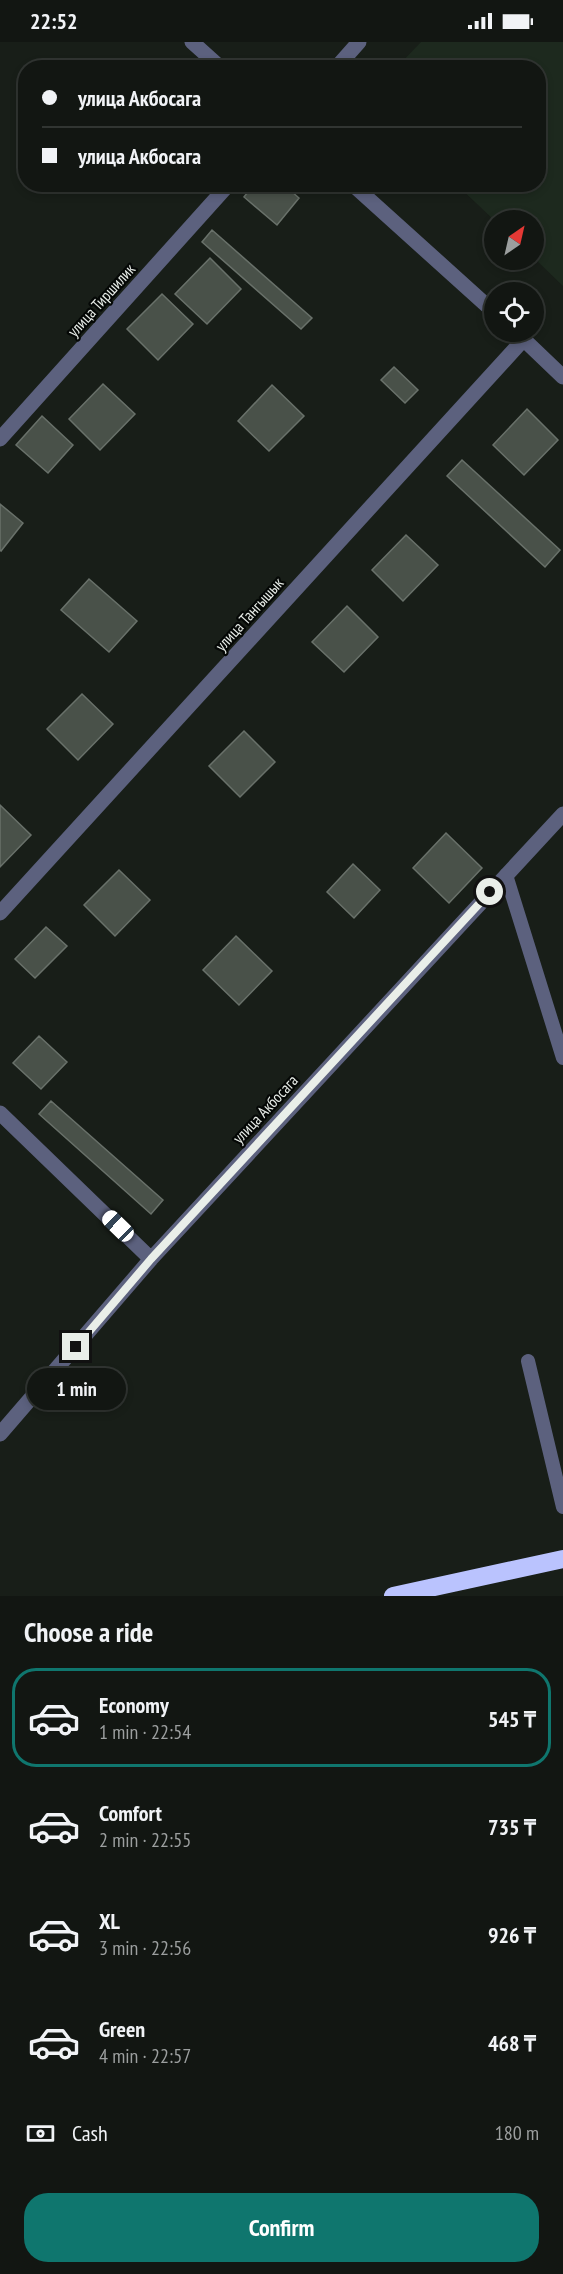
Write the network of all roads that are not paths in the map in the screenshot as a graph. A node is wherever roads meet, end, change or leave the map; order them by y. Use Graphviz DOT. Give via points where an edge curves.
graph roads {
  1 [pos="192,42"];
  2 [pos="359,42"];
  3 [pos="212,60"];
  4 [pos="343,60"];
  5 [pos="222,192"];
  6 [pos="361,192"];
  7 [pos="484,303"];
  8 [pos="514,342"];
  9 [pos="527,342"];
  10 [pos="563,377"];
  11 [pos="0,439"];
  12 [pos="563,814"];
  13 [pos="506,875"];
  14 [pos="0,913"];
  15 [pos="563,1058"];
  16 [pos="0,1113"];
  17 [pos="151,1259"];
  18 [pos="528,1361"];
  19 [pos="0,1434"];
  20 [pos="563,1507"];
  21 [pos="563,1559"];
  22 [pos="393,1596"];
  1 -- 3 [label="street"];
  2 -- 4 [label="street"];
  5 -- 11 [label="street, улица Тиршилик"];
  6 -- 7 [label="street"];
  8 -- 14 [label="street, улица Тангышык"];
  9 -- 10 [label="street"];
  12 -- 13 [label="street, улица Акбосага"];
  13 -- 15 [label="lane"];
  13 -- 17 [label="street, улица Акбосага"];
  16 -- 17 [label="street"];
  17 -- 19 [label="street, улица Акбосага"];
  18 -- 20 [label="lane"];
  21 -- 22 [label="highway"];
}
